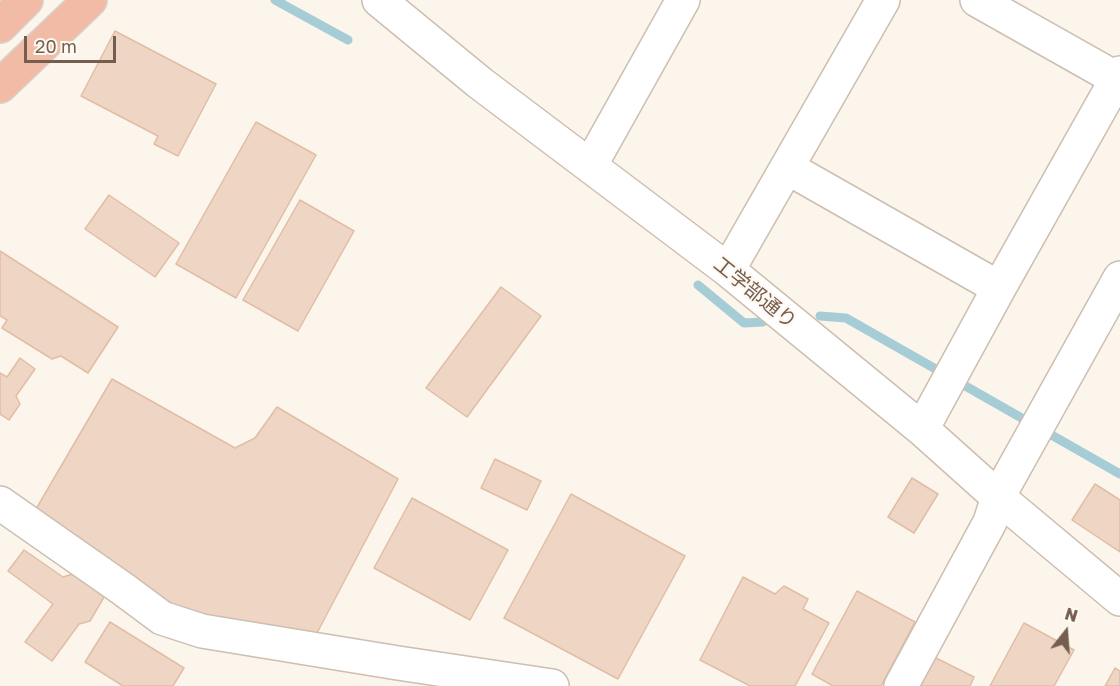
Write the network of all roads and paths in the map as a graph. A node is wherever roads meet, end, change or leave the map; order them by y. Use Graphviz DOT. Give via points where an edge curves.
graph roads {
  1 [pos="26,0"];
  2 [pos="90,0"];
  3 [pos="379,0"];
  4 [pos="683,0"];
  5 [pos="883,0"];
  6 [pos="977,0"];
  7 [pos="0,26"];
  8 [pos="1118,76"];
  9 [pos="0,86"];
  10 [pos="590,166"];
  11 [pos="788,168"];
  12 [pos="728,270"];
  13 [pos="1120,278"];
  14 [pos="999,288"];
  15 [pos="922,429"];
  16 [pos="998,497"];
  17 [pos="0,503"];
  18 [pos="1120,599"];
  19 [pos="552,686"];
  20 [pos="902,686"];
  1 -- 7 [label="highway"];
  2 -- 9 [label="highway"];
  3 -- 10 [label="street, 工学部通り"];
  4 -- 10 [label="street"];
  5 -- 11 [label="street"];
  6 -- 8 [label="street"];
  8 -- 14 [label="street"];
  10 -- 12 [label="street, 工学部通り"];
  11 -- 12 [label="street"];
  11 -- 14 [label="street"];
  12 -- 15 [label="street, 工学部通り"];
  13 -- 16 [label="street"];
  14 -- 15 [label="street"];
  15 -- 16 [label="street, 工学部通り"];
  16 -- 18 [label="street, 工学部通り"];
  16 -- 20 [label="street" via="990,522"];
  17 -- 19 [label="street" via="162,618 202,631"];
}
